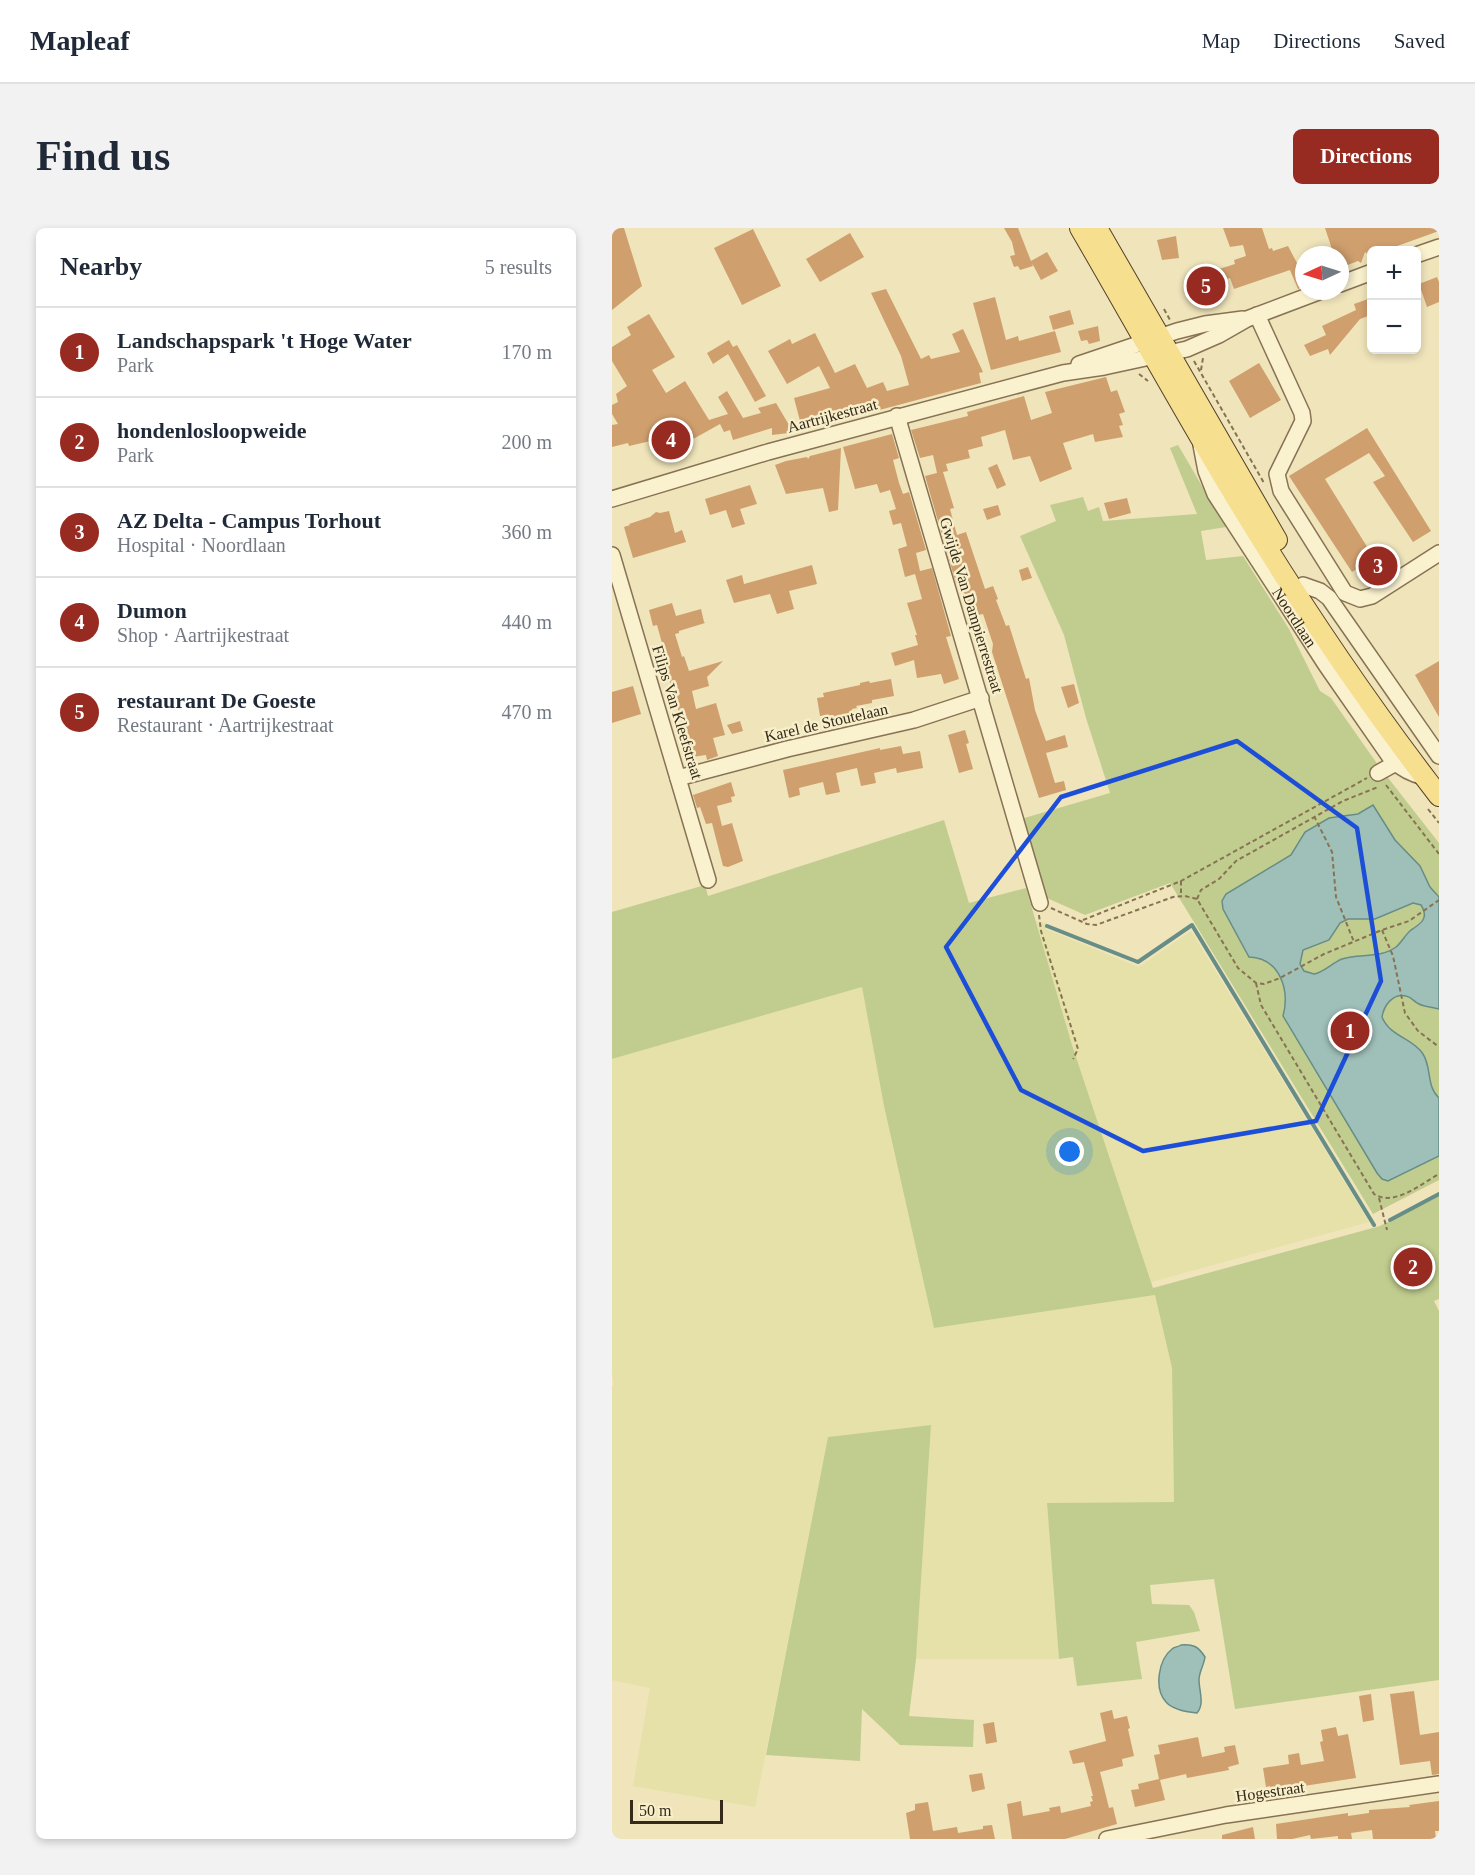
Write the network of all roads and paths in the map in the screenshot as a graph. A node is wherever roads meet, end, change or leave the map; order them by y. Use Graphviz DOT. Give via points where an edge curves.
graph roads {
  1 [pos="1080,228"];
  2 [pos="1097,228"];
  3 [pos="1439,247"];
  4 [pos="1421,253"];
  5 [pos="1367,274"];
  6 [pos="1349,281"];
  7 [pos="1297,300"];
  8 [pos="1252,317"];
  9 [pos="1157,347"];
  10 [pos="897,416"];
  11 [pos="1198,433"];
  12 [pos="612,499"];
  13 [pos="1439,553"];
  14 [pos="612,555"];
  15 [pos="1303,585"];
  16 [pos="981,698"];
  17 [pos="1439,756"];
  18 [pos="1396,763"];
  19 [pos="1378,773"];
  20 [pos="678,778"];
  21 [pos="1432,779"];
  22 [pos="1439,796"];
  23 [pos="1302,813"];
  24 [pos="1314,816"];
  25 [pos="1307,820"];
  26 [pos="1439,854"];
  27 [pos="708,880"];
  28 [pos="1181,881"];
  29 [pos="1181,896"];
  30 [pos="1197,899"];
  31 [pos="1439,900"];
  32 [pos="1040,903"];
  33 [pos="1080,921"];
  34 [pos="1382,930"];
  35 [pos="1354,942"];
  36 [pos="1256,984"];
  37 [pos="1439,1047"];
  38 [pos="1073,1059"];
  39 [pos="1439,1174"];
  40 [pos="1379,1197"];
  41 [pos="1388,1230"];
  42 [pos="1439,1784"];
  43 [pos="1107,1839"];
  1 -- 9 [label="main road, Noordlaan"];
  2 -- 9 [label="main road, Noordlaan"];
  3 -- 4 [label="street"];
  5 -- 6 [label="street"];
  7 -- 8 [label="street, Aartrijkestraat"];
  8 -- 9 [label="street, Aartrijkestraat" via="1205,324"];
  8 -- 13 [label="street" via="1302,412 1303,421 1277,474 1278,483 1345,593 1360,599 1372,596"];
  9 -- 10 [label="street, Aartrijkestraat" via="1104,367 1063,373"];
  9 -- 11 [label="main road, Noordlaan"];
  9 -- 15 [label="main road, Noordlaan"];
  10 -- 12 [label="street, Aartrijkestraat"];
  10 -- 16 [label="street, Gwijde Van Dampierrestraat"];
  11 -- 18 [label="street, Noordlaan" via="1215,494 1326,665"];
  11 -- 21 [label="main road, Noordlaan" via="1321,630 1376,711"];
  14 -- 20 [label="street, Filips Van Kleefstraat"];
  15 -- 17 [label="street, Noordlaan" via="1329,598"];
  15 -- 21 [label="main road, Noordlaan"];
  16 -- 20 [label="street, Karel de Stoutelaan" via="914,720"];
  16 -- 32 [label="street, Gwijde Van Dampierrestraat"];
  18 -- 19 [label="street"];
  18 -- 21 [label="street, Noordlaan" via="1411,774"];
  19 -- 23 [label="path"];
  20 -- 27 [label="street, Filips Van Kleefstraat"];
  21 -- 22 [label="main road, Noordlaan"];
  23 -- 25 [label="path"];
  23 -- 28 [label="path"];
  24 -- 25 [label="path"];
  24 -- 26 [label="path" via="1385,784"];
  24 -- 35 [label="path" via="1334,857 1336,897"];
  25 -- 30 [label="path" via="1236,861 1220,879 1201,890"];
  28 -- 29 [label="path"];
  28 -- 33 [label="path"];
  29 -- 30 [label="path"];
  29 -- 33 [label="path" via="1101,924"];
  30 -- 36 [label="path" via="1238,968"];
  31 -- 34 [label="path" via="1408,921"];
  32 -- 33 [label="path"];
  32 -- 38 [label="path" via="1041,931 1078,1049"];
  34 -- 35 [label="path"];
  34 -- 37 [label="path" via="1395,962 1405,1013 1410,1023"];
  35 -- 36 [label="path" via="1280,978"];
  36 -- 40 [label="path" via="1261,1005"];
  39 -- 40 [label="path" via="1395,1197"];
  40 -- 41 [label="path"];
  42 -- 43 [label="street, Hogestraat" via="1226,1815"];
}
